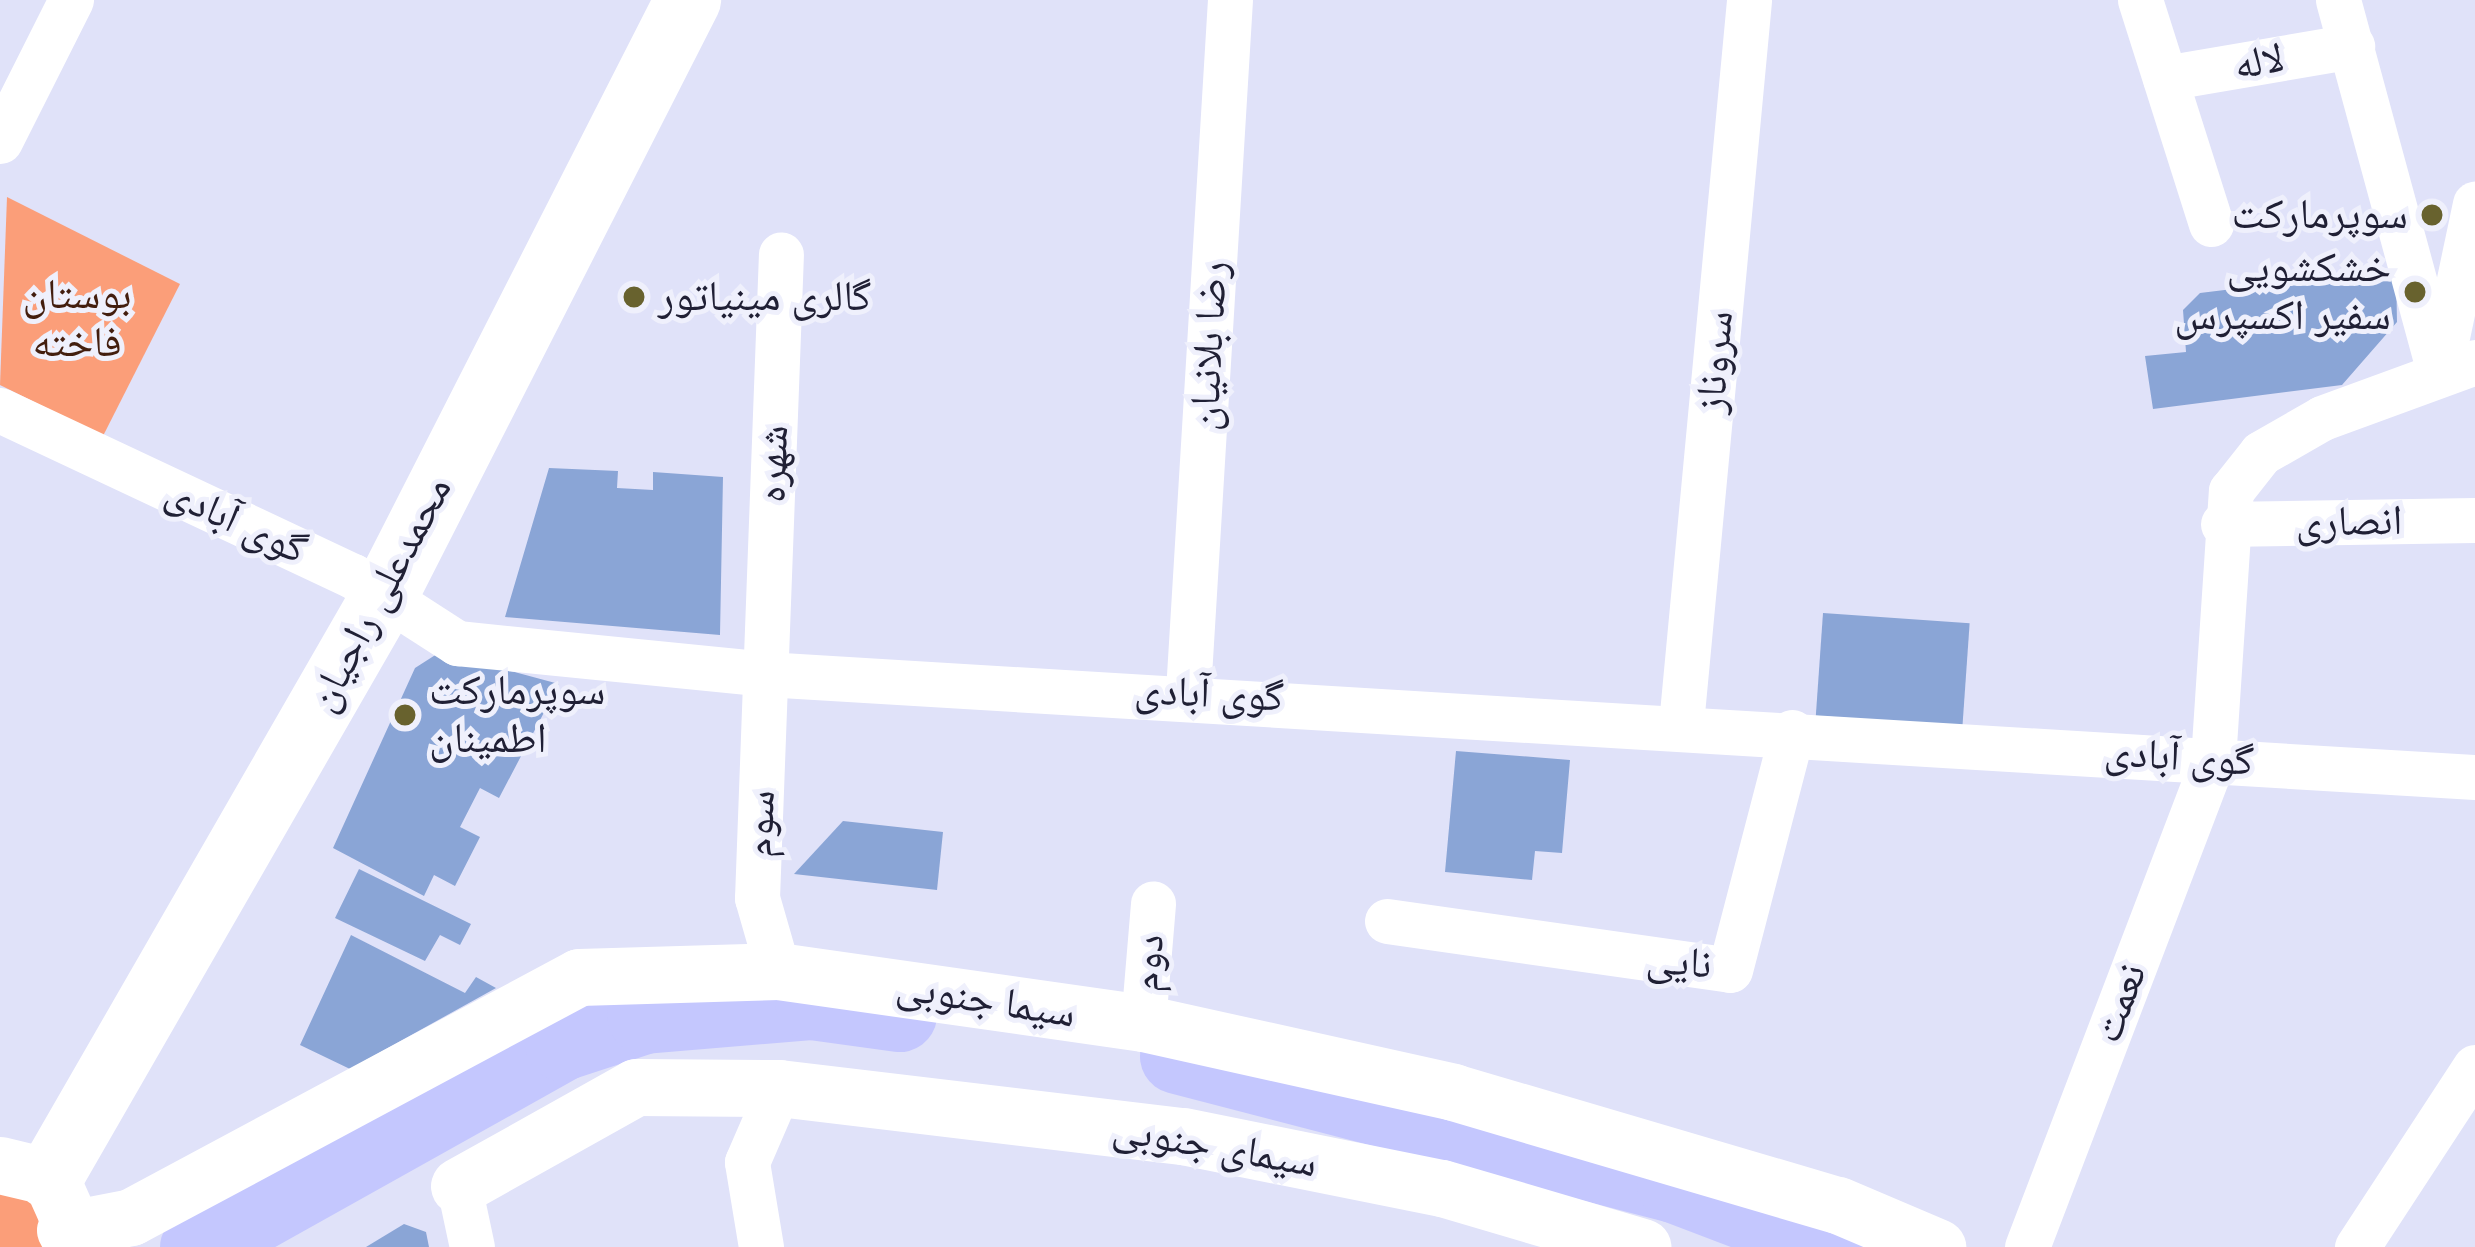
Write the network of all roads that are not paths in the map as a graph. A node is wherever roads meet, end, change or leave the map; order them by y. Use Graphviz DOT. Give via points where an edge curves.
graph roads {
  1 [pos="71,0"];
  2 [pos="655,0"];
  3 [pos="688,0"];
  4 [pos="1230,0"];
  5 [pos="1749,0"];
  6 [pos="2140,0"];
  7 [pos="2338,0"];
  8 [pos="2352,46"];
  9 [pos="2165,78"];
  10 [pos="0,142"];
  11 [pos="2475,204"];
  12 [pos="2211,224"];
  13 [pos="781,254"];
  14 [pos="2457,367"];
  15 [pos="0,410"];
  16 [pos="2475,520"];
  17 [pos="2223,524"];
  18 [pos="369,585"];
  19 [pos="765,674"];
  20 [pos="1188,692"];
  21 [pos="1681,724"];
  22 [pos="1792,732"];
  23 [pos="2213,760"];
  24 [pos="2475,777"];
  25 [pos="1153,903"];
  26 [pos="1387,921"];
  27 [pos="778,971"];
  28 [pos="1143,1023"];
  29 [pos="2475,1067"];
  30 [pos="779,1088"];
  31 [pos="459,1186"];
  32 [pos="41,1197"];
  33 [pos="472,1247"];
  34 [pos="761,1247"];
  35 [pos="1642,1247"];
  36 [pos="1937,1247"];
  37 [pos="2027,1247"];
  38 [pos="2357,1247"];
  1 -- 10 [label="street"];
  2 -- 18 [label="main road, محمدعلی راجیان"];
  3 -- 18 [label="main road, محمدعلی راجیان"];
  4 -- 20 [label="street, رضا بلانیان"];
  5 -- 21 [label="street, سروناز"];
  6 -- 9 [label="street"];
  7 -- 8 [label="street"];
  8 -- 9 [label="street, لاله"];
  8 -- 14 [label="street"];
  9 -- 12 [label="street"];
  11 -- 14 [label="street"];
  13 -- 19 [label="street, شهره"];
  14 -- 17 [label="street" via="2261,453 2231,491"];
  15 -- 18 [label="street, گوی آبادی"];
  16 -- 17 [label="street, انصاری"];
  17 -- 23 [label="street, نعمت"];
  18 -- 19 [label="street, گوی آبادی" via="457,643"];
  18 -- 32 [label="main road, محمدعلی راجیان"];
  19 -- 20 [label="street, گوی آبادی"];
  19 -- 27 [label="street, سوم" via="757,898"];
  20 -- 21 [label="street, گوی آبادی"];
  21 -- 22 [label="street, گوی آبادی"];
  22 -- 23 [label="street, گوی آبادی"];
  22 -- 26 [label="street, نایی" via="1730,970"];
  23 -- 24 [label="street, گوی آبادی"];
  23 -- 37 [label="street, نعمت"];
  25 -- 28 [label="street, دوم"];
  27 -- 28 [label="street, سیما جنوبی"];
  27 -- 32 [label="street, سیما جنوبی" via="579,977 131,1217"];
  28 -- 36 [label="street, سیما جنوبی" via="1454,1092 1838,1205"];
  29 -- 38 [label="street"];
  30 -- 31 [label="street" via="636,1087"];
  30 -- 34 [label="street" via="747,1162"];
  30 -- 35 [label="street, سیمای جنوبی" via="1183,1136 1442,1188"];
  31 -- 33 [label="street"];
}
